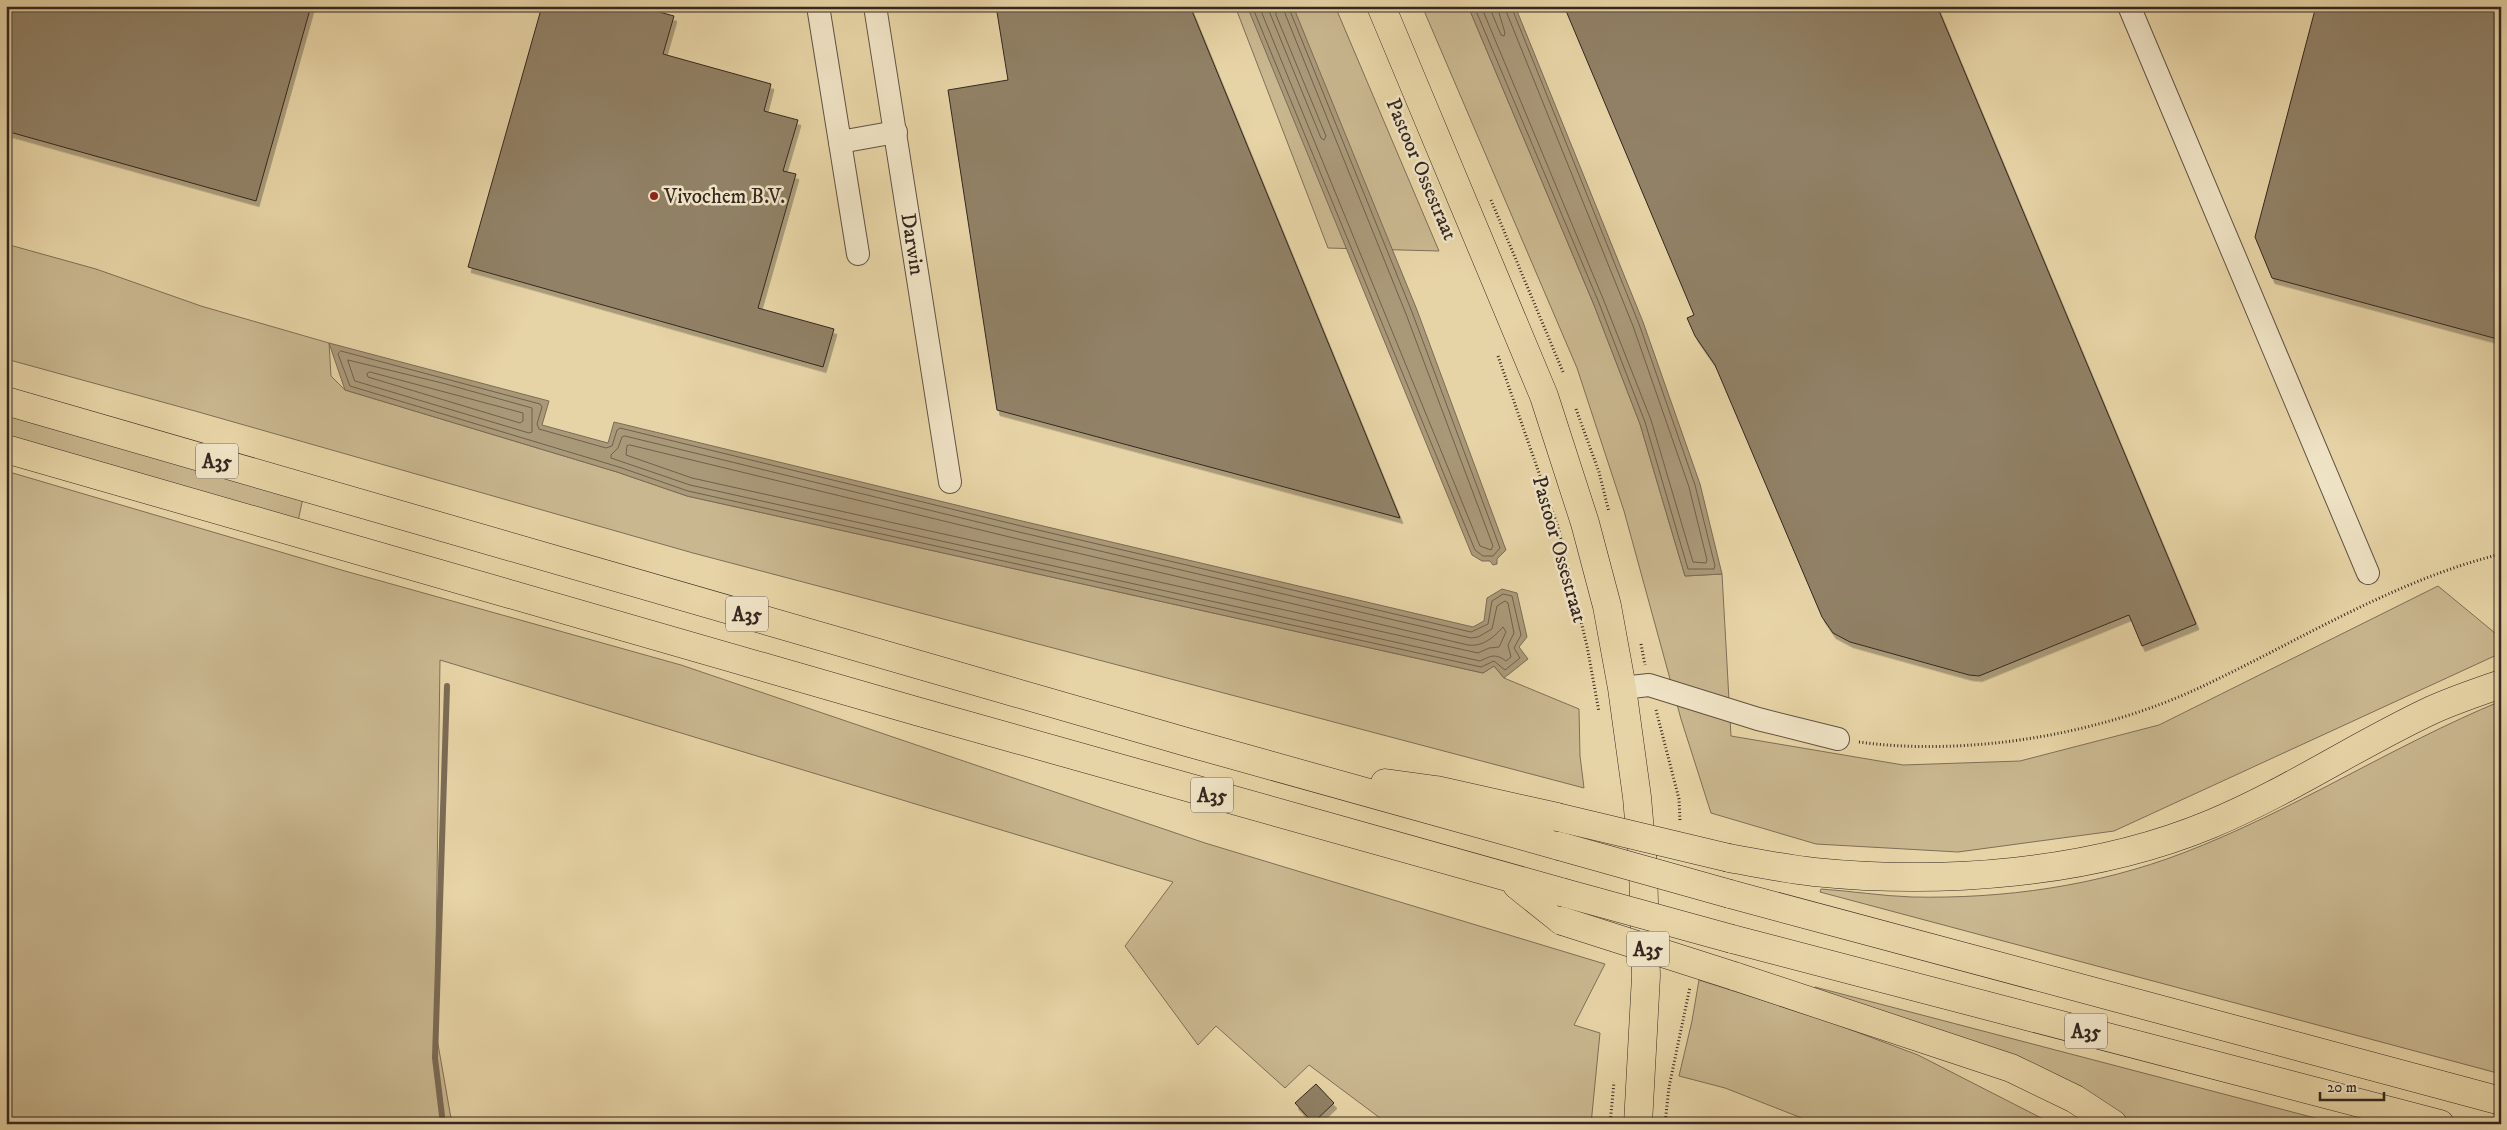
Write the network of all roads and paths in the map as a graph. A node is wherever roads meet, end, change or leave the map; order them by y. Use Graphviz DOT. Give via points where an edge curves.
graph roads {
  1 [pos="818,6"];
  2 [pos="875,6"];
  3 [pos="1381,6"];
  4 [pos="2129,6"];
  5 [pos="896,132"];
  6 [pos="840,142"];
  7 [pos="858,254"];
  8 [pos="1496,348"];
  9 [pos="6,400"];
  10 [pos="6,449"];
  11 [pos="950,482"];
  12 [pos="2501,554"];
  13 [pos="2368,573"];
  14 [pos="2501,684"];
  15 [pos="1622,688"];
  16 [pos="1600,720"];
  17 [pos="1838,738"];
  18 [pos="1278,767"];
  19 [pos="1508,878"];
  20 [pos="1614,1076"];
  21 [pos="2501,1102"];
  22 [pos="1610,1124"];
  23 [pos="1638,1124"];
  24 [pos="2113,1124"];
  25 [pos="2440,1124"];
  1 -- 6 [label="street"];
  2 -- 5 [label="street, Darwin"];
  3 -- 15 [label="main road, Pastoor Ossestraat" via="1544,396 1607,606"];
  4 -- 13 [label="street"];
  5 -- 6 [label="street"];
  5 -- 11 [label="street, Darwin"];
  6 -- 7 [label="street"];
  8 -- 16 [label="path, Pastoor Ossestraat" via="1558,527 1587,646"];
  9 -- 18 [label="main road, A35"];
  10 -- 19 [label="main road, A35"];
  12 -- 17 [label="path" via="2424,578 2200,688 2140,712 2076,731 2008,742 1933,746 1873,744"];
  14 -- 18 [label="main road, A35, bridge" via="2433,710 2211,824 2145,847 2083,863 1948,876 1884,877 1812,872 1729,858 1436,790"];
  15 -- 17 [label="street" via="1649,685 1758,719"];
  15 -- 23 [label="main road, Pastoor Ossestraat" via="1637,797 1646,922"];
  18 -- 21 [label="main road, A35, bridge" via="1730,894"];
  19 -- 24 [label="main road, A35, bridge" via="1562,921 2011,1068 2075,1099"];
  19 -- 25 [label="main road, A35, bridge"];
  20 -- 22 [label="path"];
}
